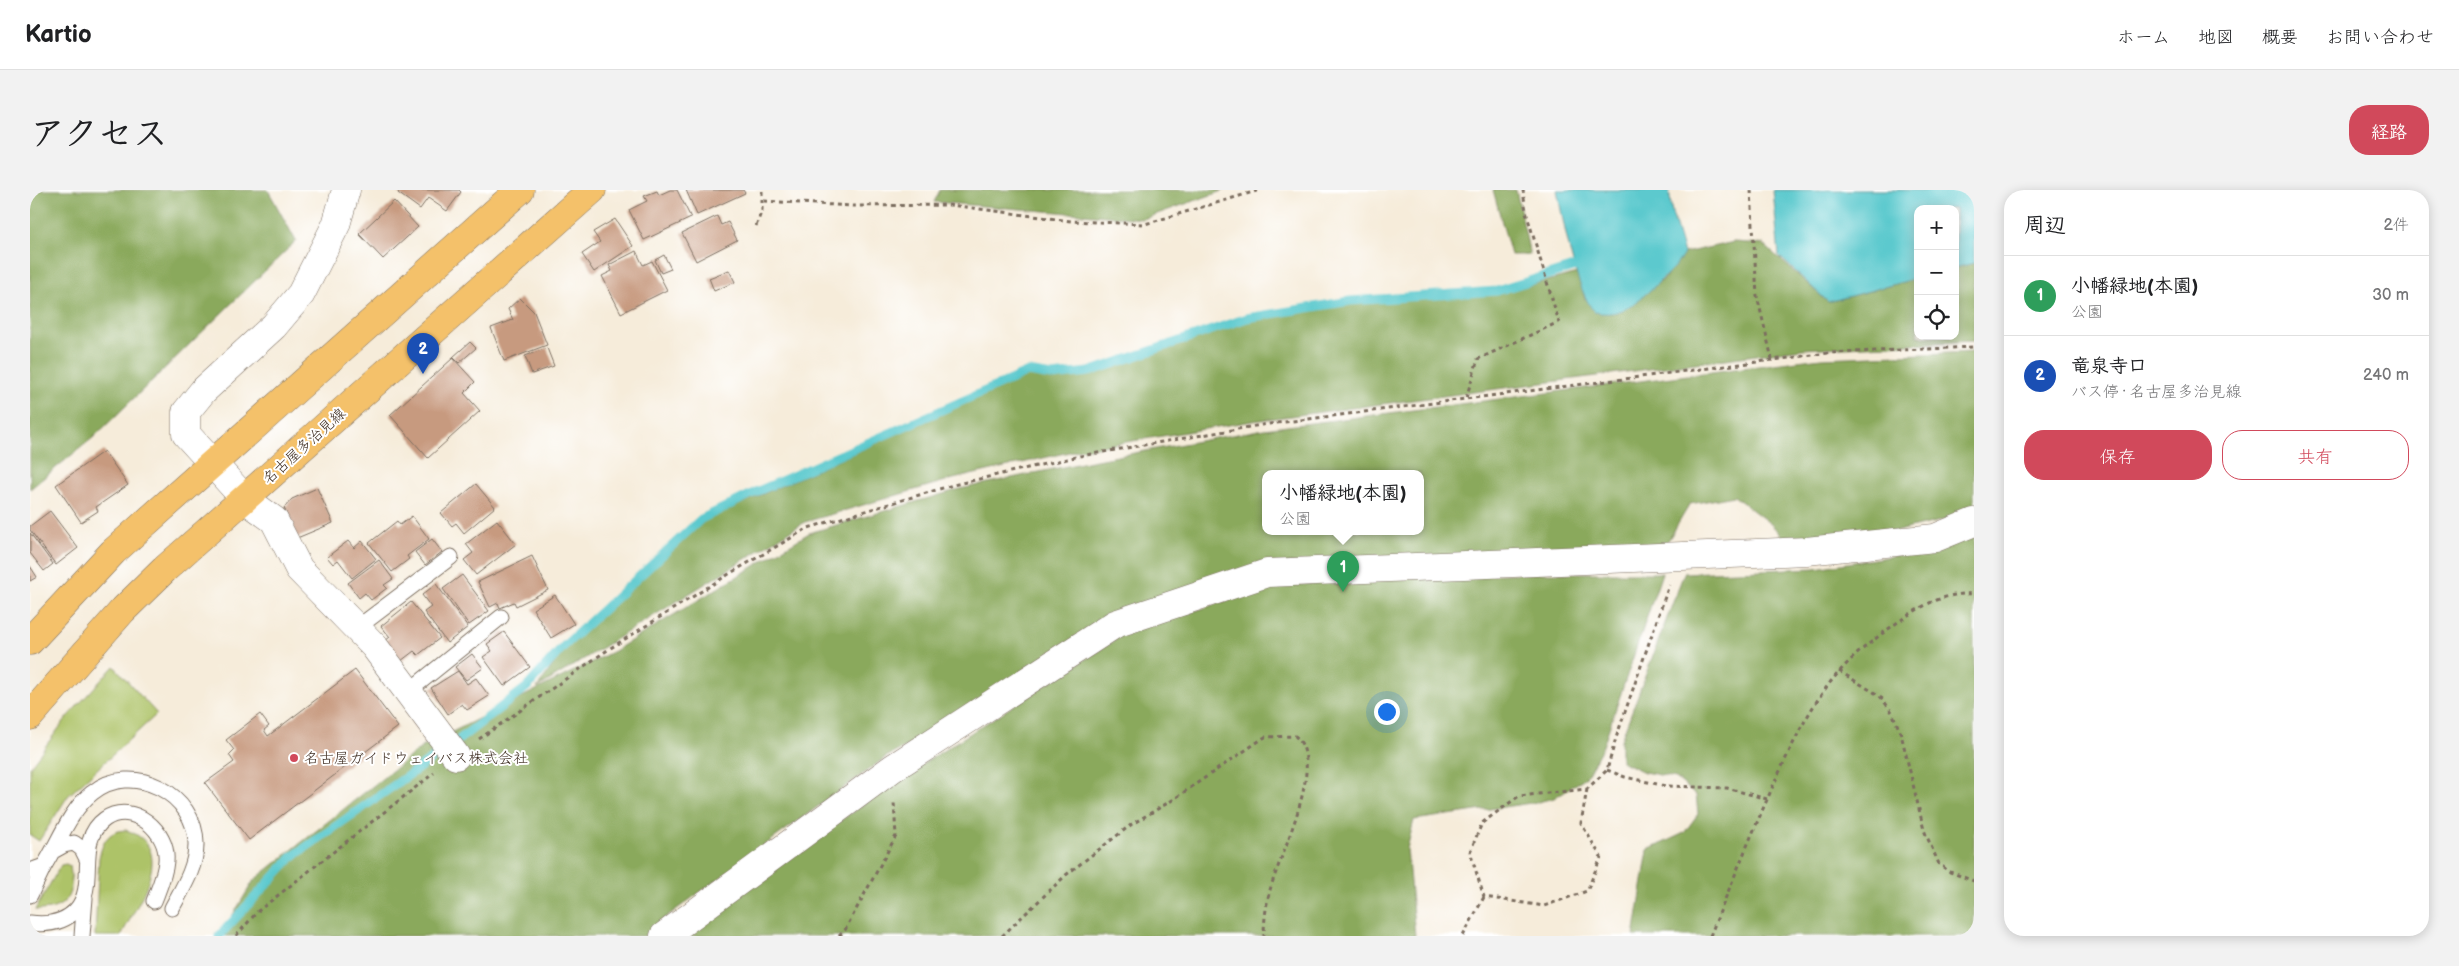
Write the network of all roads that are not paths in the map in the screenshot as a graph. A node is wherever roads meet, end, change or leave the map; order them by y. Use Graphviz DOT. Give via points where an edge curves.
graph roads {
  1 [pos="346,190"];
  2 [pos="520,190"];
  3 [pos="592,190"];
  4 [pos="213,463"];
  5 [pos="245,499"];
  6 [pos="1974,522"];
  7 [pos="452,557"];
  8 [pos="501,617"];
  9 [pos="357,628"];
  10 [pos="30,641"];
  11 [pos="409,691"];
  12 [pos="30,716"];
  13 [pos="456,756"];
  14 [pos="55,850"];
  15 [pos="87,859"];
  16 [pos="37,868"];
  17 [pos="86,887"];
  18 [pos="30,895"];
  19 [pos="154,901"];
  20 [pos="172,908"];
  21 [pos="30,923"];
  22 [pos="82,936"];
  23 [pos="664,936"];
  1 -- 4 [label="street" via="336,225 301,294 274,326 203,391 186,412 186,434"];
  2 -- 4 [label="main road"];
  3 -- 5 [label="main road, 名古屋多治見線"];
  4 -- 5 [label="street"];
  4 -- 10 [label="main road" via="112,552"];
  5 -- 9 [label="street" via="274,520 299,569"];
  5 -- 12 [label="main road, 名古屋多治見線" via="123,610"];
  6 -- 23 [label="street" via="1935,538 1806,551 1267,573 1115,624 893,768"];
  7 -- 9 [label="lane"];
  8 -- 11 [label="lane"];
  9 -- 11 [label="street"];
  11 -- 13 [label="street"];
  14 -- 15 [label="lane" via="74,843 82,848"];
  14 -- 16 [label="lane"];
  14 -- 20 [label="lane" via="77,809 91,793 107,783 125,780 160,787 176,797 186,811 194,826 196,845 188,879"];
  15 -- 17 [label="lane"];
  15 -- 19 [label="lane" via="95,828 106,818 119,814 133,815 148,822 165,844 166,856 165,871"];
  16 -- 18 [label="lane"];
  17 -- 21 [label="lane" via="82,901 68,917 49,923"];
  17 -- 22 [label="lane"];
}
